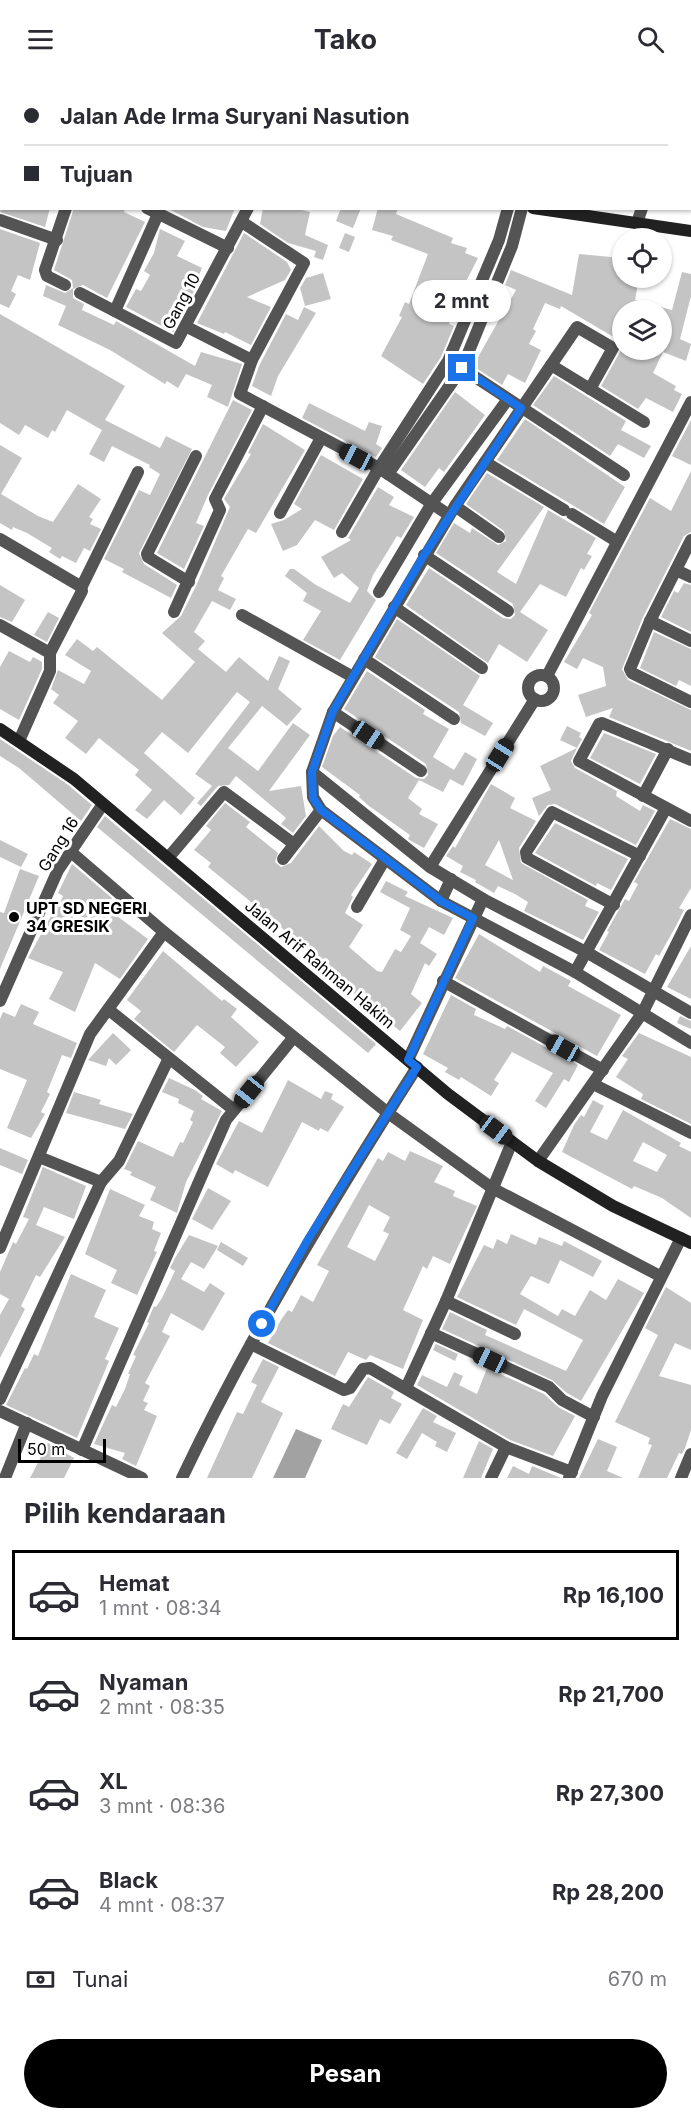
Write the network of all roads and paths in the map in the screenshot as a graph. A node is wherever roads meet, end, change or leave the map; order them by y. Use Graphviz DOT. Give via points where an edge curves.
graph roads {
  1 [pos="65,210"];
  2 [pos="247,210"];
  3 [pos="507,210"];
  4 [pos="521,210"];
  5 [pos="547,210"];
  6 [pos="641,210"];
  7 [pos="152,211"];
  8 [pos="0,220"];
  9 [pos="242,222"];
  10 [pos="637,223"];
  11 [pos="691,231"];
  12 [pos="57,240"];
  13 [pos="228,248"];
  14 [pos="65,285"];
  15 [pos="80,293"];
  16 [pos="115,312"];
  17 [pos="187,327"];
  18 [pos="252,360"];
  19 [pos="448,361"];
  20 [pos="551,365"];
  21 [pos="462,368"];
  22 [pos="590,389"];
  23 [pos="508,399"];
  24 [pos="691,402"];
  25 [pos="263,406"];
  26 [pos="521,408"];
  27 [pos="644,422"];
  28 [pos="321,438"];
  29 [pos="196,456"];
  30 [pos="485,462"];
  31 [pos="383,471"];
  32 [pos="138,472"];
  33 [pos="624,475"];
  34 [pos="432,503"];
  35 [pos="452,511"];
  36 [pos="280,513"];
  37 [pos="342,532"];
  38 [pos="499,537"];
  39 [pos="0,539"];
  40 [pos="691,540"];
  41 [pos="616,541"];
  42 [pos="424,555"];
  43 [pos="676,570"];
  44 [pos="691,577"];
  45 [pos="189,582"];
  46 [pos="82,589"];
  47 [pos="379,592"];
  48 [pos="394,606"];
  49 [pos="508,611"];
  50 [pos="174,612"];
  51 [pos="242,615"];
  52 [pos="650,621"];
  53 [pos="0,625"];
  54 [pos="691,641"];
  55 [pos="50,653"];
  56 [pos="364,659"];
  57 [pos="483,668"];
  58 [pos="353,676"];
  59 [pos="691,702"];
  60 [pos="333,711"];
  61 [pos="454,719"];
  62 [pos="0,729"];
  63 [pos="19,741"];
  64 [pos="668,749"];
  65 [pos="691,760"];
  66 [pos="421,771"];
  67 [pos="312,772"];
  68 [pos="643,796"];
  69 [pos="103,804"];
  70 [pos="666,808"];
  71 [pos="321,810"];
  72 [pos="691,821"];
  73 [pos="294,844"];
  74 [pos="70,852"];
  75 [pos="640,856"];
  76 [pos="168,858"];
  77 [pos="418,858"];
  78 [pos="283,859"];
  79 [pos="385,859"];
  80 [pos="430,867"];
  81 [pos="408,874"];
  82 [pos="451,879"];
  83 [pos="483,899"];
  84 [pos="441,901"];
  85 [pos="614,905"];
  86 [pos="357,907"];
  87 [pos="691,915"];
  88 [pos="473,918"];
  89 [pos="164,932"];
  90 [pos="588,953"];
  91 [pos="575,972"];
  92 [pos="443,981"];
  93 [pos="652,989"];
  94 [pos="0,1001"];
  95 [pos="109,1010"];
  96 [pos="643,1012"];
  97 [pos="691,1013"];
  98 [pos="293,1038"];
  99 [pos="691,1043"];
  100 [pos="168,1060"];
  101 [pos="412,1064"];
  102 [pos="603,1070"];
  103 [pos="593,1084"];
  104 [pos="234,1110"];
  105 [pos="388,1113"];
  106 [pos="691,1133"];
  107 [pos="512,1142"];
  108 [pos="39,1157"];
  109 [pos="538,1161"];
  110 [pos="101,1182"];
  111 [pos="492,1188"];
  112 [pos="686,1240"];
  113 [pos="0,1248"];
  114 [pos="660,1275"];
  115 [pos="446,1301"];
  116 [pos="431,1333"];
  117 [pos="515,1334"];
  118 [pos="251,1344"];
  119 [pos="406,1388"];
  120 [pos="0,1399"];
  121 [pos="0,1411"];
  122 [pos="594,1417"];
  123 [pos="27,1423"];
  124 [pos="506,1447"];
  125 [pos="82,1450"];
  126 [pos="691,1454"];
  127 [pos="571,1475"];
  128 [pos="5,1478"];
  129 [pos="142,1478"];
  130 [pos="182,1478"];
  131 [pos="491,1478"];
  132 [pos="681,1478"];
  1 -- 12 [label="street"];
  2 -- 9 [label="street, Gang 10"];
  3 -- 19 [label="street" via="499,240"];
  4 -- 21 [label="street" via="512,246"];
  5 -- 10 [label="main road"];
  6 -- 10 [label="street"];
  7 -- 13 [label="street"];
  7 -- 16 [label="street"];
  8 -- 12 [label="street"];
  9 -- 13 [label="street, Gang 10"];
  9 -- 18 [label="street" via="304,263"];
  10 -- 11 [label="main road"];
  12 -- 14 [label="street" via="45,272"];
  13 -- 17 [label="street, Gang 10"];
  15 -- 16 [label="street, Gang 10"];
  16 -- 17 [label="street, Gang 10" via="174,344"];
  17 -- 18 [label="street"];
  18 -- 25 [label="street" via="239,392"];
  19 -- 21 [label="street"];
  19 -- 31 [label="street"];
  20 -- 22 [label="street"];
  20 -- 22 [label="street" via="574,328 579,327 613,348"];
  20 -- 26 [label="street"];
  21 -- 23 [label="street"];
  21 -- 31 [label="street"];
  22 -- 27 [label="street"];
  23 -- 26 [label="street"];
  23 -- 34 [label="street"];
  24 -- 41 [label="street"];
  25 -- 28 [label="street"];
  25 -- 45 [label="street" via="215,499 220,510"];
  26 -- 30 [label="street"];
  26 -- 33 [label="street"];
  28 -- 31 [label="street"];
  28 -- 36 [label="street"];
  29 -- 45 [label="street" via="147,554"];
  30 -- 35 [label="street"];
  30 -- 41 [label="street"];
  31 -- 34 [label="street"];
  31 -- 37 [label="street"];
  32 -- 46 [label="street"];
  34 -- 35 [label="street"];
  34 -- 47 [label="street"];
  35 -- 38 [label="street"];
  35 -- 42 [label="street"];
  39 -- 46 [label="street"];
  40 -- 43 [label="street"];
  41 -- 80 [label="street" via="547,676 553,683 553,692 548,699 535,699"];
  42 -- 48 [label="street"];
  42 -- 49 [label="street"];
  43 -- 44 [label="street"];
  43 -- 52 [label="street"];
  45 -- 50 [label="street"];
  46 -- 55 [label="street"];
  48 -- 56 [label="street"];
  48 -- 57 [label="street"];
  51 -- 58 [label="street"];
  52 -- 54 [label="street"];
  52 -- 59 [label="street" via="630,671"];
  53 -- 55 [label="street"];
  55 -- 63 [label="street" via="50,671"];
  56 -- 58 [label="street"];
  56 -- 61 [label="street"];
  58 -- 60 [label="street"];
  60 -- 66 [label="street"];
  60 -- 67 [label="street"];
  62 -- 63 [label="main road, Jalan Arif Rahman Hakim"];
  63 -- 69 [label="main road, Jalan Arif Rahman Hakim"];
  64 -- 65 [label="street"];
  64 -- 68 [label="street"];
  64 -- 68 [label="street" via="602,723 579,759"];
  67 -- 71 [label="street" via="313,798"];
  67 -- 77 [label="street"];
  68 -- 70 [label="street"];
  69 -- 74 [label="street, Gang 16"];
  69 -- 76 [label="main road, Jalan Arif Rahman Hakim"];
  70 -- 72 [label="street"];
  70 -- 75 [label="street"];
  71 -- 73 [label="street"];
  71 -- 79 [label="street"];
  73 -- 76 [label="street" via="224,792"];
  73 -- 78 [label="street"];
  74 -- 89 [label="street"];
  74 -- 94 [label="street, Gang 16" via="58,870"];
  75 -- 85 [label="street"];
  75 -- 85 [label="street" via="552,812 526,852 527,858"];
  76 -- 101 [label="main road, Jalan Arif Rahman Hakim"];
  77 -- 80 [label="street"];
  77 -- 81 [label="street"];
  79 -- 81 [label="street"];
  79 -- 86 [label="street"];
  80 -- 82 [label="street"];
  81 -- 84 [label="street"];
  82 -- 83 [label="street"];
  82 -- 84 [label="street"];
  83 -- 88 [label="street"];
  83 -- 90 [label="street"];
  84 -- 88 [label="street"];
  85 -- 90 [label="street"];
  87 -- 93 [label="street"];
  88 -- 91 [label="street"];
  88 -- 92 [label="street"];
  89 -- 95 [label="street"];
  89 -- 98 [label="street"];
  90 -- 91 [label="street"];
  90 -- 93 [label="street"];
  91 -- 96 [label="street"];
  92 -- 101 [label="street"];
  92 -- 102 [label="street"];
  93 -- 96 [label="street"];
  93 -- 97 [label="street"];
  95 -- 100 [label="street"];
  95 -- 108 [label="street" via="90,1034"];
  96 -- 99 [label="street"];
  96 -- 102 [label="street"];
  98 -- 104 [label="street"];
  98 -- 105 [label="street"];
  100 -- 104 [label="street"];
  100 -- 110 [label="street" via="119,1161"];
  101 -- 105 [label="street"];
  101 -- 107 [label="main road, Jalan Arif Rahman Hakim"];
  102 -- 103 [label="street"];
  103 -- 106 [label="street"];
  103 -- 109 [label="street"];
  104 -- 125 [label="street" via="226,1120"];
  105 -- 111 [label="street"];
  105 -- 118 [label="street" via="307,1241"];
  107 -- 109 [label="main road, Jalan Arif Rahman Hakim"];
  107 -- 111 [label="street"];
  108 -- 110 [label="street"];
  108 -- 113 [label="street"];
  109 -- 112 [label="main road, Jalan Arif Rahman Hakim" via="613,1206"];
  110 -- 120 [label="street"];
  111 -- 114 [label="street"];
  111 -- 115 [label="street"];
  112 -- 114 [label="street"];
  114 -- 122 [label="street"];
  115 -- 116 [label="street"];
  115 -- 117 [label="street"];
  116 -- 119 [label="street"];
  116 -- 122 [label="street" via="549,1387 562,1400"];
  118 -- 119 [label="street" via="341,1390 350,1388 368,1367"];
  118 -- 130 [label="street"];
  119 -- 124 [label="street"];
  121 -- 123 [label="street"];
  122 -- 127 [label="street"];
  123 -- 125 [label="street"];
  123 -- 128 [label="street"];
  124 -- 127 [label="street"];
  124 -- 131 [label="street"];
  125 -- 129 [label="street"];
  126 -- 132 [label="street"];
}
